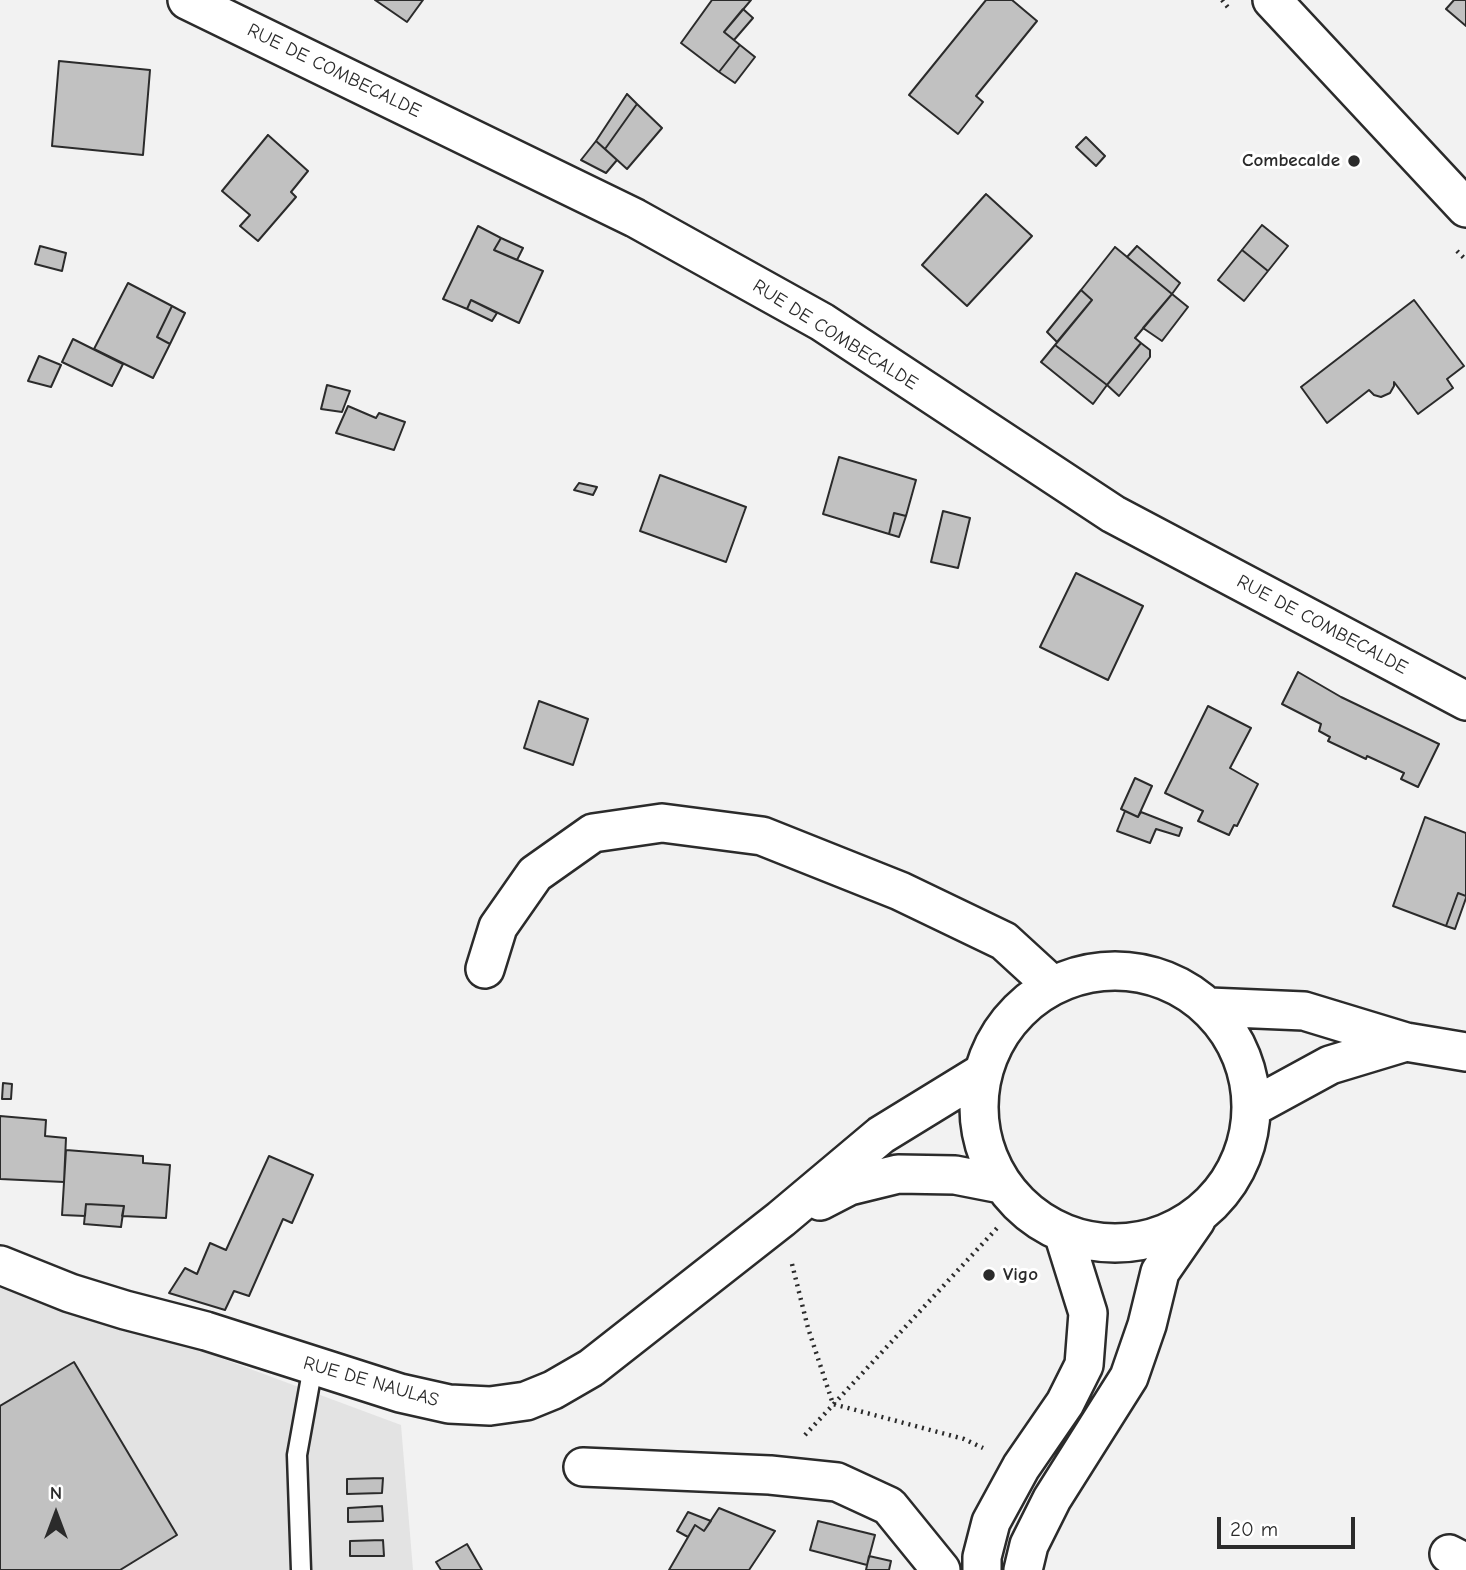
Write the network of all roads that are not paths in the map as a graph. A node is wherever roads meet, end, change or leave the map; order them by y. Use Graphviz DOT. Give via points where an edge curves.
graph roads {
  1 [pos="187,0"];
  2 [pos="1272,0"];
  3 [pos="1466,208"];
  4 [pos="1466,701"];
  5 [pos="485,969"];
  6 [pos="1052,985"];
  7 [pos="1209,1007"];
  8 [pos="1406,1042"];
  9 [pos="1466,1052"];
  10 [pos="982,1073"];
  11 [pos="1253,1107"];
  12 [pos="1010,1194"];
  13 [pos="1199,1216"];
  14 [pos="781,1219"];
  15 [pos="1063,1233"];
  16 [pos="0,1265"];
  17 [pos="313,1366"];
  18 [pos="583,1467"];
  19 [pos="301,1570"];
  20 [pos="941,1570"];
  21 [pos="982,1570"];
  22 [pos="1024,1570"];
  1 -- 4 [label="street, RUE DE COMBECALDE" via="635,218 822,322 1113,514"];
  2 -- 3 [label="street"];
  5 -- 6 [label="street" via="498,927 535,873 593,833 662,823 762,836 900,891 1004,942"];
  6 -- 7 [label="street" via="1094,972 1138,972 1179,985"];
  6 -- 10 [label="street" via="1021,1008 997,1037"];
  7 -- 8 [label="street" via="1304,1011"];
  7 -- 11 [label="street" via="1232,1036 1242,1058"];
  8 -- 9 [label="street"];
  8 -- 11 [label="street" via="1330,1065"];
  10 -- 12 [label="street" via="978,1111 985,1149"];
  10 -- 14 [label="street, RUE DE NAULAS" via="881,1135"];
  11 -- 13 [label="street" via="1247,1148 1228,1185"];
  12 -- 14 [label="street, RUE DE NAULAS" via="955,1175 898,1174 849,1186"];
  12 -- 15 [label="street" via="1039,1221"];
  13 -- 15 [label="street" via="1157,1237 1110,1243"];
  13 -- 22 [label="street" via="1160,1272 1129,1377 1052,1499 1029,1545"];
  14 -- 17 [label="street, RUE DE NAULAS" via="590,1368 526,1401 490,1406 449,1404"];
  15 -- 21 [label="street" via="1087,1313 1084,1365 991,1522"];
  16 -- 17 [label="street, RUE DE NAULAS" via="70,1293"];
  17 -- 19 [label="lane" via="297,1455"];
  18 -- 20 [label="street" via="837,1482 889,1506"];
}
